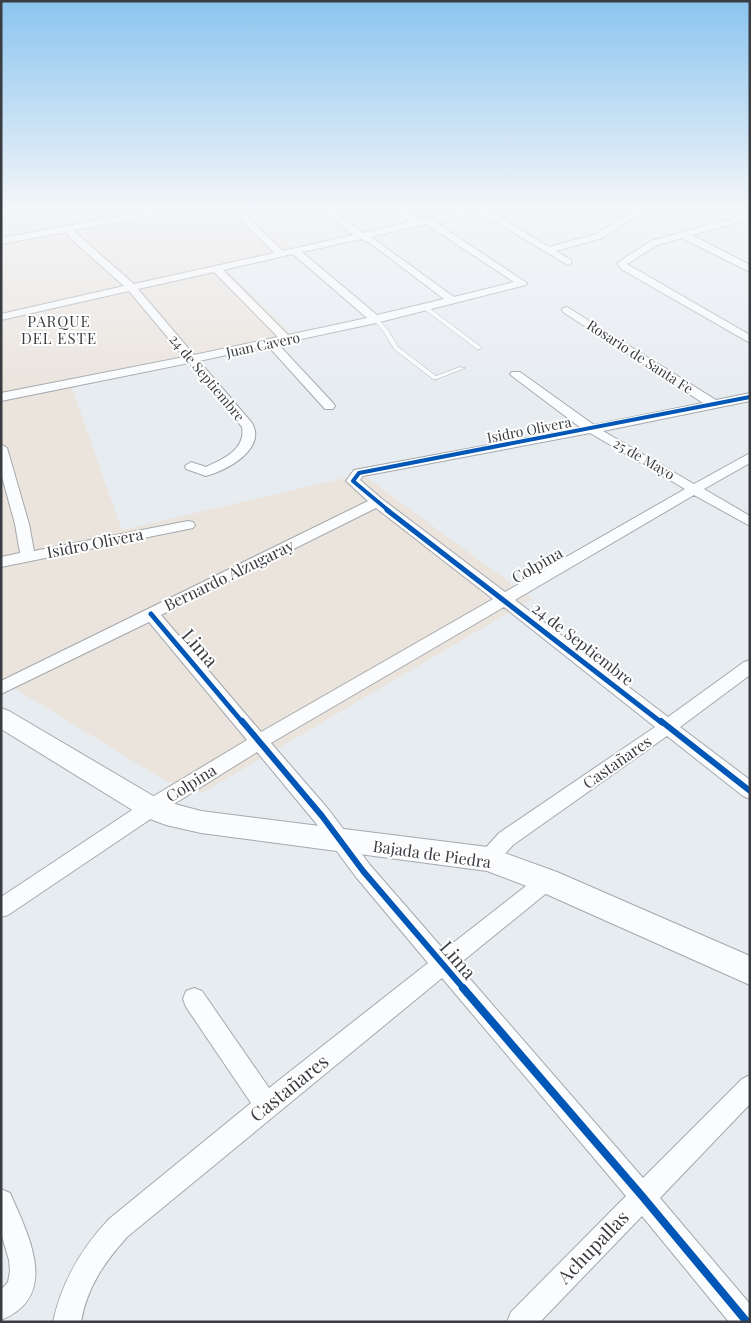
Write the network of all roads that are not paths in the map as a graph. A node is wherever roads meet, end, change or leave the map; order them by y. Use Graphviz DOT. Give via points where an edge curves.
graph roads {
  1 [pos="111,270"];
  2 [pos="213,270"];
  3 [pos="217,270"];
  4 [pos="317,270"];
  5 [pos="411,270"];
  6 [pos="500,270"];
  7 [pos="629,270"];
  8 [pos="131,288"];
  9 [pos="453,300"];
  10 [pos="426,308"];
  11 [pos="568,310"];
  12 [pos="1,316"];
  13 [pos="376,320"];
  14 [pos="287,340"];
  15 [pos="750,340"];
  16 [pos="271,343"];
  17 [pos="479,348"];
  18 [pos="191,360"];
  19 [pos="462,368"];
  20 [pos="516,374"];
  21 [pos="1,397"];
  22 [pos="750,397"];
  23 [pos="713,404"];
  24 [pos="329,406"];
  25 [pos="593,430"];
  26 [pos="1,448"];
  27 [pos="750,457"];
  28 [pos="191,466"];
  29 [pos="353,481"];
  30 [pos="694,489"];
  31 [pos="377,502"];
  32 [pos="750,522"];
  33 [pos="188,524"];
  34 [pos="28,556"];
  35 [pos="1,562"];
  36 [pos="504,599"];
  37 [pos="151,614"];
  38 [pos="750,666"];
  39 [pos="1,688"];
  40 [pos="1,718"];
  41 [pos="668,726"];
  42 [pos="260,741"];
  43 [pos="750,791"];
  44 [pos="151,808"];
  45 [pos="342,841"];
  46 [pos="488,860"];
  47 [pos="547,881"];
  48 [pos="1,908"];
  49 [pos="443,966"];
  50 [pos="750,970"];
  51 [pos="194,999"];
  52 [pos="750,1087"];
  53 [pos="267,1105"];
  54 [pos="642,1196"];
  55 [pos="1,1202"];
  56 [pos="1,1307"];
  57 [pos="67,1322"];
  58 [pos="522,1322"];
  59 [pos="747,1322"];
  1 -- 8 [label="street"];
  2 -- 8 [label="street"];
  3 -- 14 [label="street"];
  4 -- 13 [label="street"];
  5 -- 9 [label="street"];
  6 -- 9 [label="street, Juan Cavero" via="522,283"];
  7 -- 15 [label="street"];
  8 -- 12 [label="street"];
  8 -- 18 [label="street, 24 de Septiembre"];
  9 -- 10 [label="street, Juan Cavero"];
  10 -- 13 [label="street, Juan Cavero"];
  10 -- 17 [label="lane"];
  11 -- 23 [label="street, Rosario de Santa Fe"];
  13 -- 14 [label="street, Juan Cavero"];
  13 -- 19 [label="lane" via="396,348 435,378"];
  14 -- 16 [label="street, Juan Cavero"];
  16 -- 18 [label="street, Juan Cavero"];
  16 -- 24 [label="street"];
  18 -- 21 [label="street, Juan Cavero"];
  18 -- 28 [label="street, 24 de Septiembre" via="250,432 243,449 215,468 206,472"];
  20 -- 25 [label="street, 25 de Mayo"];
  22 -- 23 [label="street, Isidro Olivera"];
  23 -- 25 [label="street, Isidro Olivera"];
  25 -- 29 [label="street, Isidro Olivera" via="359,473"];
  25 -- 30 [label="street, 25 de Mayo"];
  26 -- 34 [label="street"];
  27 -- 30 [label="street, Colpina"];
  29 -- 31 [label="street, 24 de Septiembre"];
  30 -- 32 [label="street, 25 de Mayo"];
  30 -- 36 [label="street, Colpina"];
  31 -- 36 [label="street, 24 de Septiembre"];
  31 -- 37 [label="street, Bernardo Alzugaray"];
  33 -- 34 [label="street, Isidro Olivera"];
  34 -- 35 [label="street, Isidro Olivera"];
  36 -- 41 [label="street, 24 de Septiembre"];
  36 -- 42 [label="street, Colpina"];
  37 -- 39 [label="street, Bernardo Alzugaray"];
  37 -- 42 [label="street, Lima"];
  38 -- 41 [label="street, Castañares"];
  40 -- 44 [label="main road, Bajada de Piedra"];
  41 -- 43 [label="street, 24 de Septiembre"];
  41 -- 46 [label="street, Castañares" via="506,839"];
  42 -- 44 [label="street, Colpina"];
  42 -- 45 [label="street, Lima"];
  44 -- 45 [label="main road, Bajada de Piedra" via="201,822"];
  44 -- 48 [label="street"];
  45 -- 46 [label="main road, Bajada de Piedra"];
  45 -- 49 [label="street, Lima" via="363,871"];
  46 -- 47 [label="main road, Bajada de Piedra"];
  47 -- 49 [label="street, Castañares"];
  47 -- 50 [label="main road, Bajada de Piedra"];
  49 -- 53 [label="street, Castañares"];
  49 -- 54 [label="street, Lima"];
  51 -- 53 [label="street"];
  52 -- 54 [label="street, Achupallas"];
  53 -- 57 [label="street, Castañares" via="98,1248 74,1288"];
  54 -- 58 [label="street, Achupallas"];
  54 -- 59 [label="street, Lima"];
  55 -- 56 [label="street" via="23,1258 23,1277 16,1295"];
}
